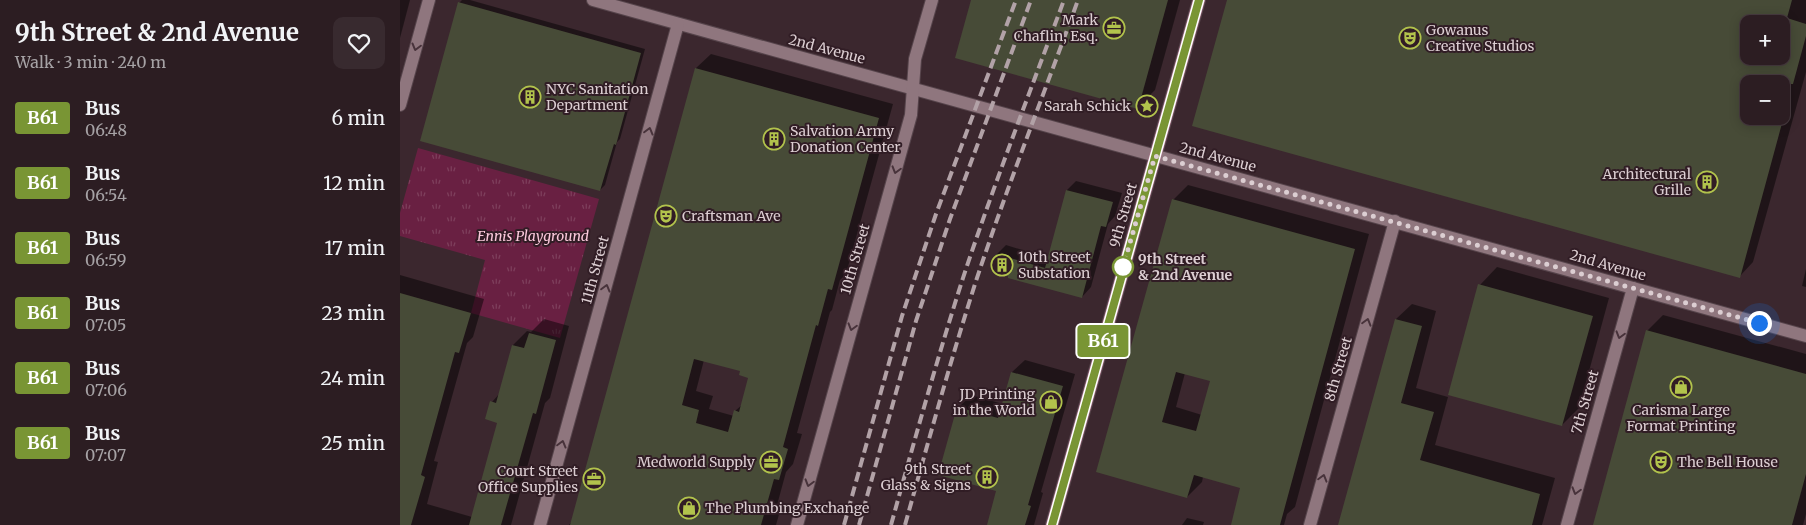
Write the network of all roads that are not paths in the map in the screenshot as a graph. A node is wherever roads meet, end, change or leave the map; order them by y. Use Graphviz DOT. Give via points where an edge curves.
graph roads {
  1 [pos="429,0"];
  2 [pos="593,0"];
  3 [pos="932,0"];
  4 [pos="1199,0"];
  5 [pos="678,24"];
  6 [pos="913,88"];
  7 [pos="400,105"];
  8 [pos="1155,156"];
  9 [pos="1395,221"];
  10 [pos="1633,288"];
  11 [pos="1806,336"];
  12 [pos="540,525"];
  13 [pos="797,525"];
  14 [pos="1052,525"];
  15 [pos="1310,525"];
  16 [pos="1567,525"];
  1 -- 7 [label="street, one-way"];
  2 -- 5 [label="street, 2nd Avenue"];
  3 -- 6 [label="street, 10th Street" via="915,59"];
  4 -- 8 [label="main road, 9th Street"];
  5 -- 6 [label="street, 2nd Avenue"];
  12 -- 5 [label="street, 11th Street, one-way"];
  6 -- 8 [label="street, 2nd Avenue"];
  6 -- 13 [label="street, 10th Street, one-way" via="911,115"];
  8 -- 9 [label="street, 2nd Avenue"];
  8 -- 14 [label="main road, 9th Street"];
  9 -- 10 [label="street, 2nd Avenue"];
  15 -- 9 [label="street, 8th Street, one-way"];
  10 -- 11 [label="street, 2nd Avenue"];
  10 -- 16 [label="street, 7th Street, one-way"];
}
